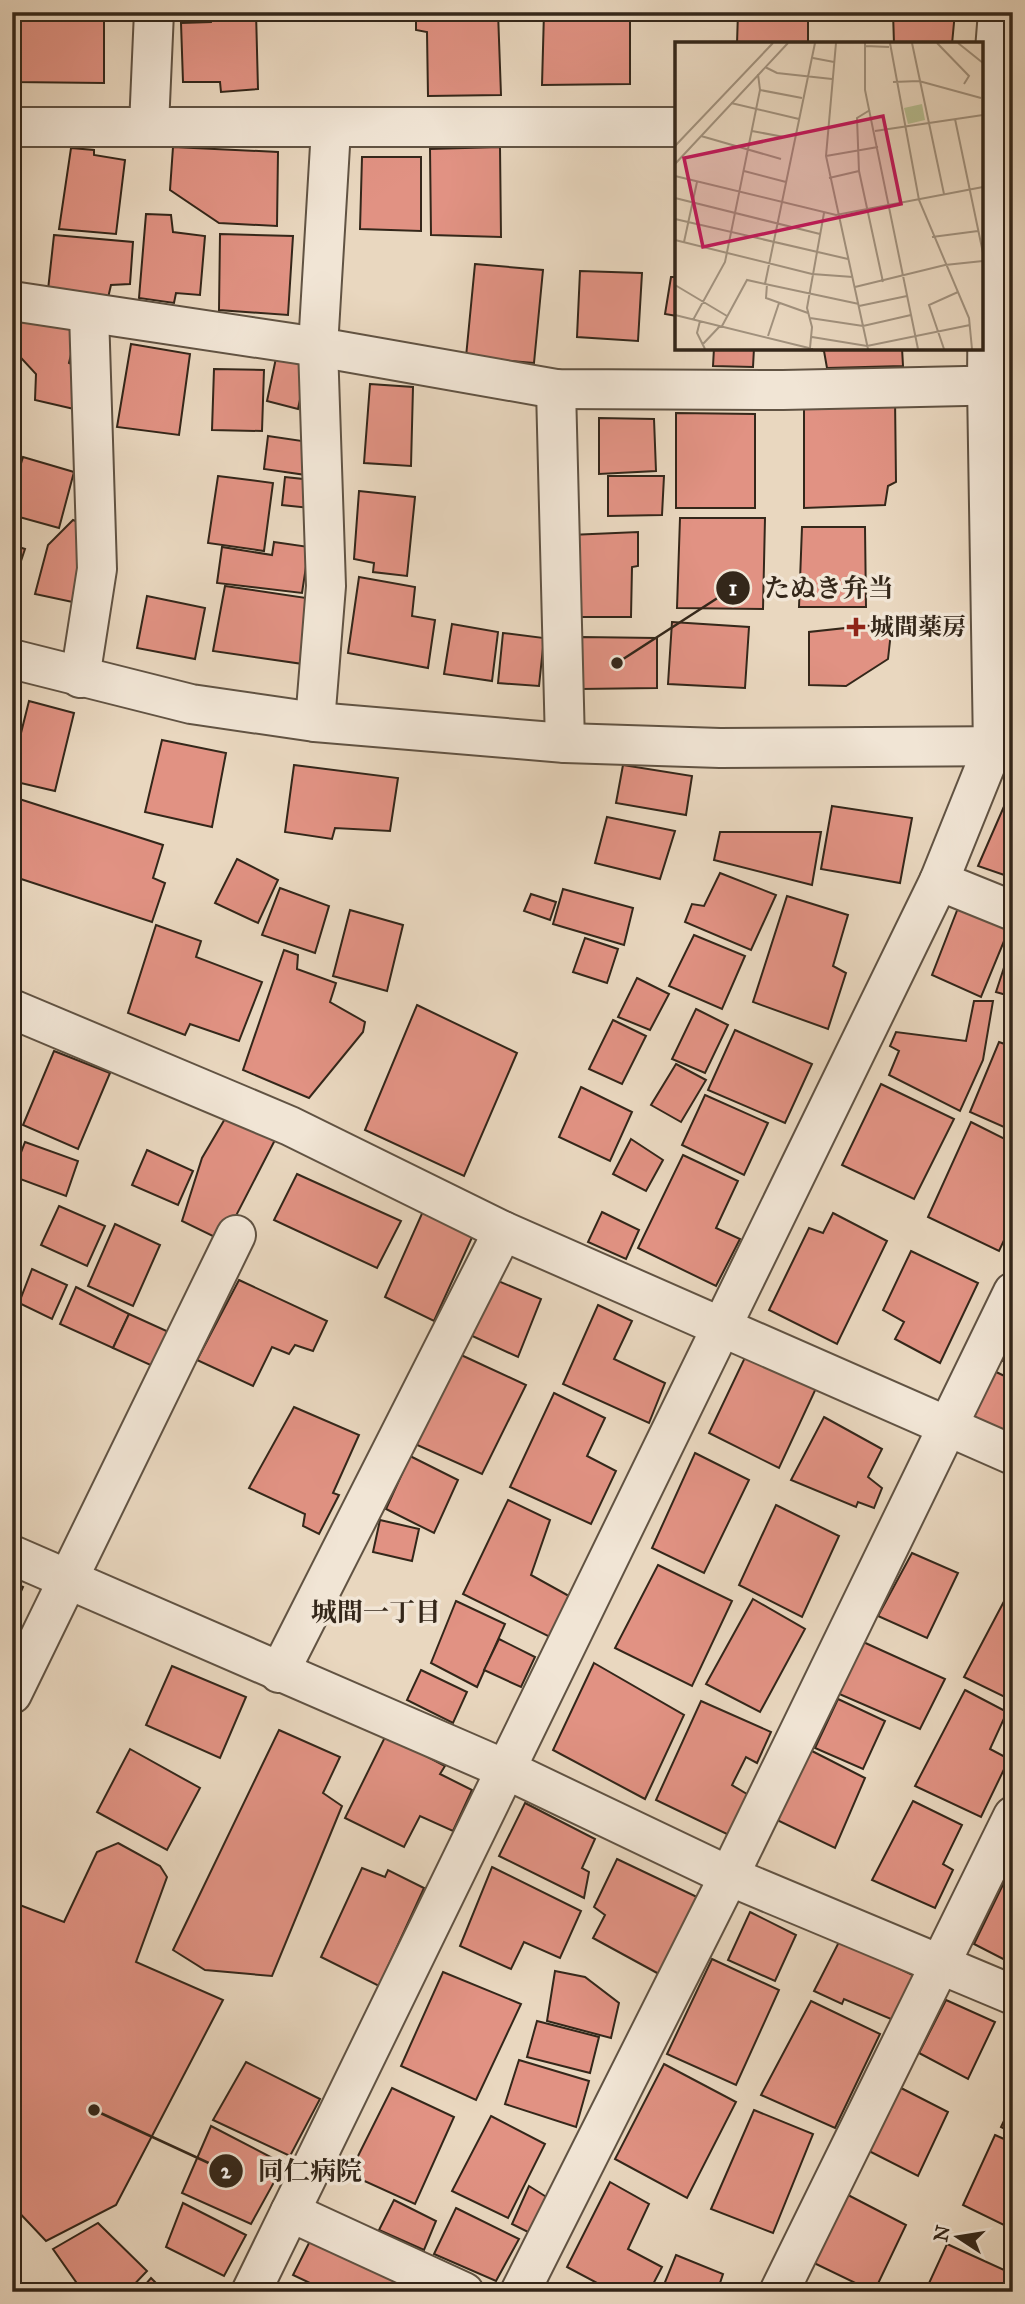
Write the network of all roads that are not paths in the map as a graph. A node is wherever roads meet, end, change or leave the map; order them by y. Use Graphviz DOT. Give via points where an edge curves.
graph roads {
  1 [pos="154,12"];
  2 [pos="998,12"];
  3 [pos="149,126"];
  4 [pos="994,126"];
  5 [pos="12,127"];
  6 [pos="675,127"];
  7 [pos="331,129"];
  8 [pos="12,301"];
  9 [pos="89,313"];
  10 [pos="318,347"];
  11 [pos="1000,385"];
  12 [pos="556,389"];
  13 [pos="12,659"];
  14 [pos="80,678"];
  15 [pos="315,722"];
  16 [pos="565,743"];
  17 [pos="1003,746"];
  18 [pos="940,881"];
  19 [pos="1013,911"];
  20 [pos="12,1009"];
  21 [pos="503,1231"];
  22 [pos="236,1235"];
  23 [pos="1013,1292"];
  24 [pos="721,1327"];
  25 [pos="948,1426"];
  26 [pos="1013,1455"];
  27 [pos="12,1555"];
  28 [pos="68,1578"];
  29 [pos="279,1673"];
  30 [pos="12,1693"];
  31 [pos="507,1770"];
  32 [pos="1013,1816"];
  33 [pos="729,1876"];
  34 [pos="942,1965"];
  35 [pos="1013,1995"];
  36 [pos="290,2212"];
  37 [pos="251,2292"];
  38 [pos="464,2292"];
  39 [pos="520,2292"];
  40 [pos="779,2292"];
  1 -- 3 [label="street"];
  2 -- 4 [label="street"];
  3 -- 5 [label="street"];
  3 -- 7 [label="street"];
  4 -- 11 [label="street"];
  6 -- 7 [label="street"];
  7 -- 10 [label="street"];
  8 -- 9 [label="street"];
  9 -- 10 [label="street"];
  9 -- 14 [label="street" via="97,569"];
  10 -- 12 [label="street"];
  10 -- 15 [label="street" via="326,586"];
  11 -- 12 [label="street"];
  11 -- 17 [label="street"];
  12 -- 16 [label="street"];
  13 -- 14 [label="street"];
  14 -- 15 [label="street" via="191,704"];
  15 -- 16 [label="street"];
  16 -- 17 [label="street" via="720,748"];
  17 -- 18 [label="street"];
  18 -- 19 [label="street"];
  18 -- 24 [label="street"];
  20 -- 21 [label="street" via="290,1126"];
  21 -- 24 [label="street"];
  21 -- 29 [label="street"];
  22 -- 28 [label="street"];
  23 -- 25 [label="street"];
  24 -- 25 [label="street"];
  24 -- 31 [label="street"];
  25 -- 26 [label="street"];
  25 -- 33 [label="street"];
  27 -- 28 [label="street"];
  28 -- 29 [label="street"];
  28 -- 30 [label="street"];
  29 -- 31 [label="street"];
  31 -- 33 [label="street"];
  31 -- 36 [label="street"];
  32 -- 34 [label="street"];
  33 -- 34 [label="street"];
  33 -- 39 [label="street"];
  34 -- 35 [label="street"];
  34 -- 40 [label="street"];
  36 -- 37 [label="street"];
  36 -- 38 [label="street"];
}
